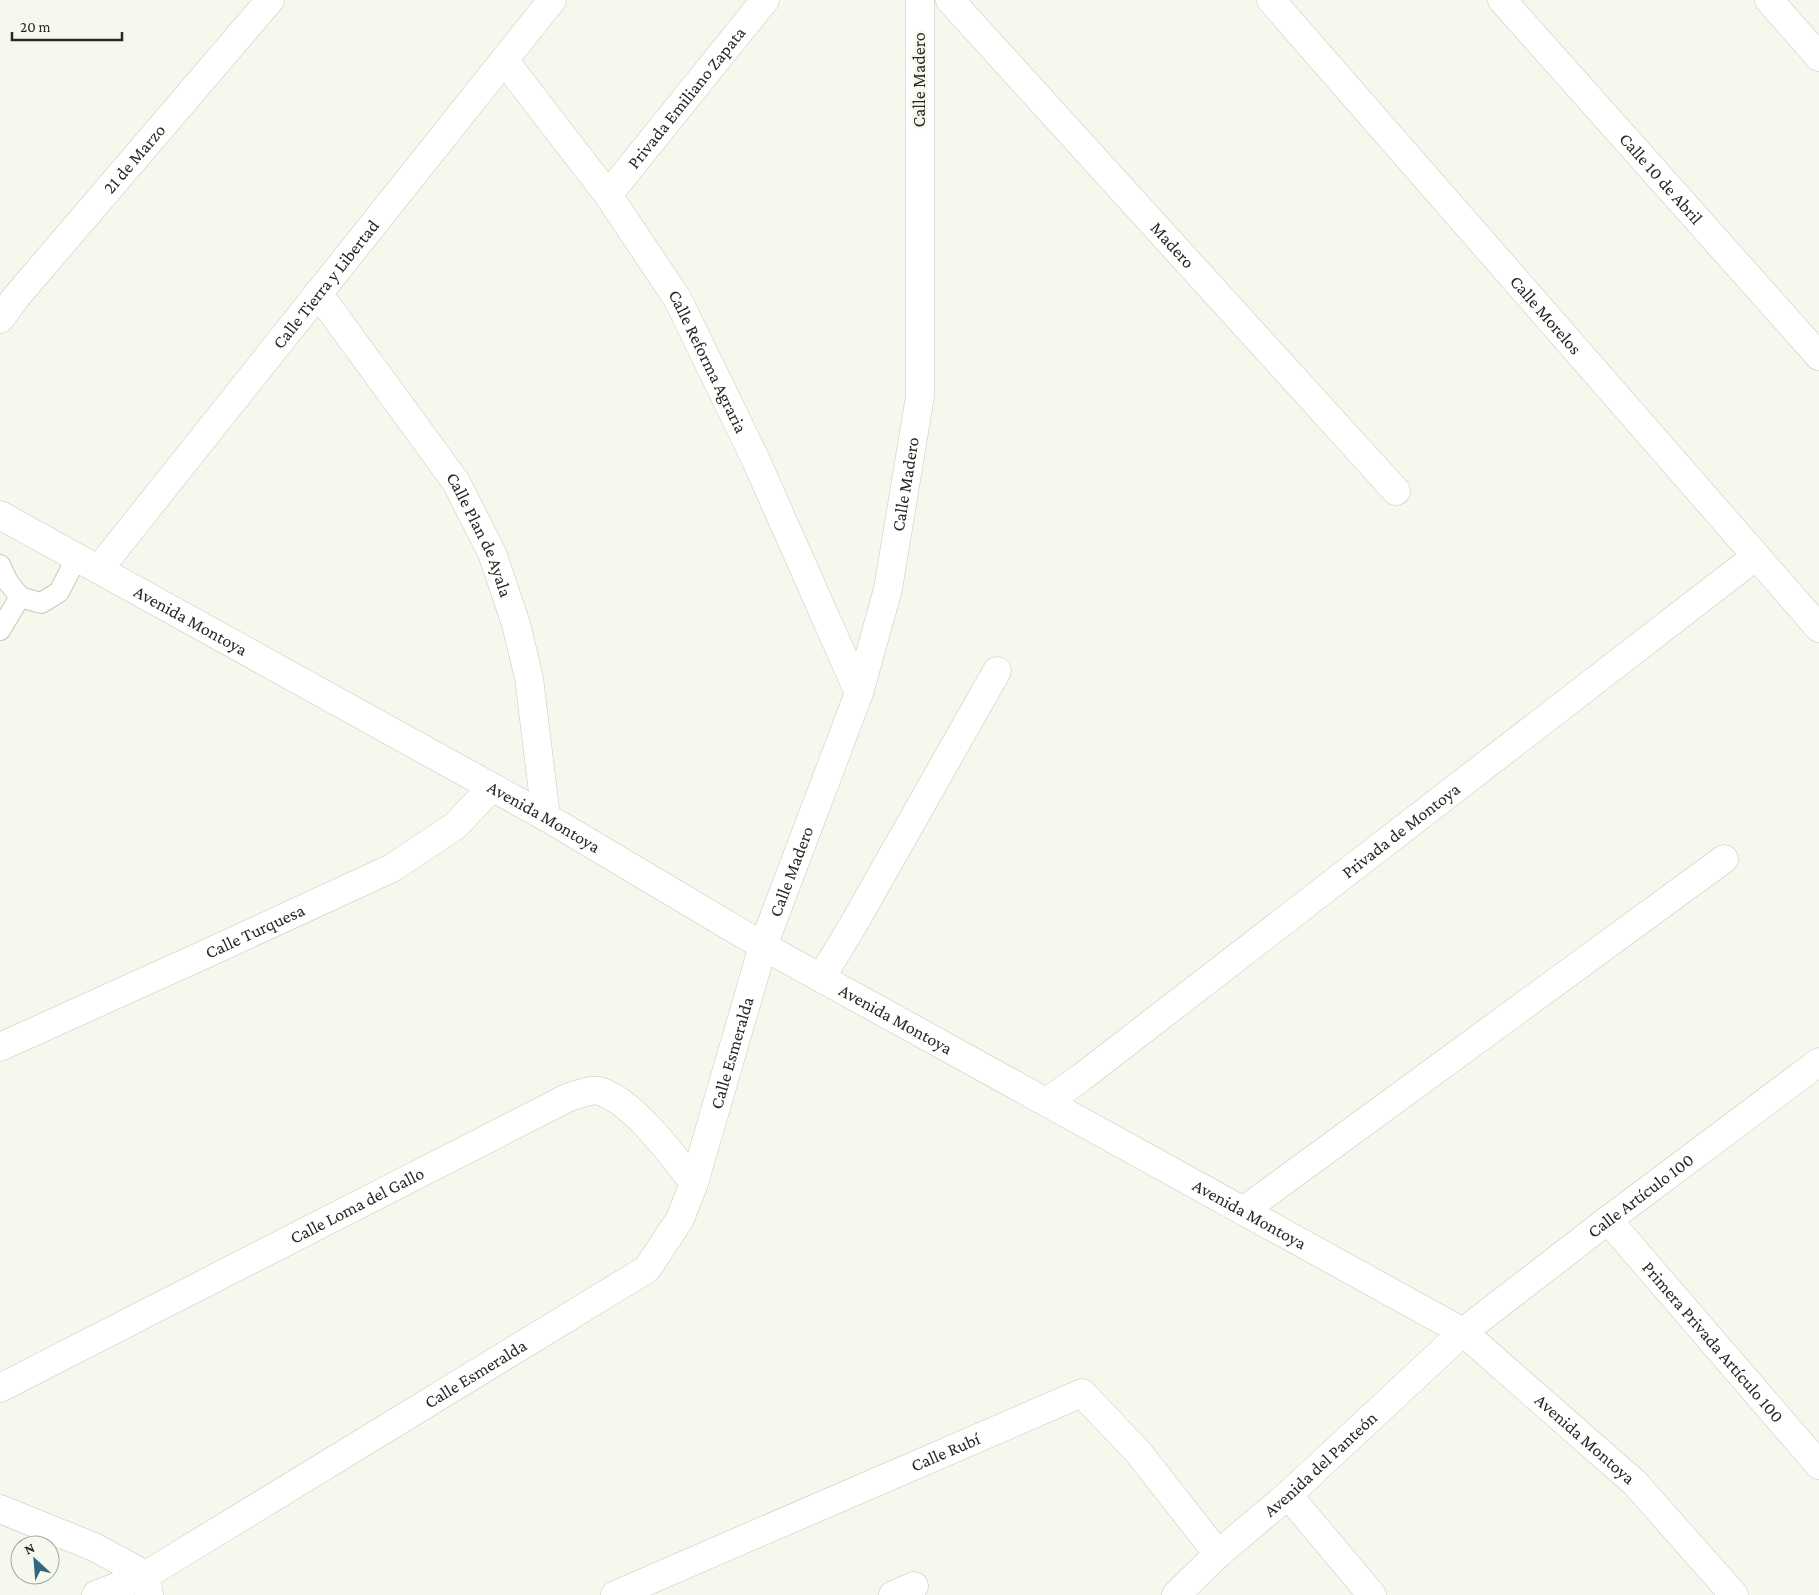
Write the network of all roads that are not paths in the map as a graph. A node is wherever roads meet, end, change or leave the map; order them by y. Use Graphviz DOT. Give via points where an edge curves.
graph roads {
  1 [pos="270,0"];
  2 [pos="552,0"];
  3 [pos="765,0"];
  4 [pos="920,0"];
  5 [pos="950,0"];
  6 [pos="1271,0"];
  7 [pos="1502,0"];
  8 [pos="1769,0"];
  9 [pos="1819,57"];
  10 [pos="504,60"];
  11 [pos="608,195"];
  12 [pos="318,293"];
  13 [pos="0,319"];
  14 [pos="1819,356"];
  15 [pos="1396,491"];
  16 [pos="0,515"];
  17 [pos="1755,557"];
  18 [pos="88,563"];
  19 [pos="0,565"];
  20 [pos="20,597"];
  21 [pos="1819,628"];
  22 [pos="0,630"];
  23 [pos="997,671"];
  24 [pos="859,692"];
  25 [pos="492,787"];
  26 [pos="546,817"];
  27 [pos="1724,859"];
  28 [pos="763,946"];
  29 [pos="821,978"];
  30 [pos="0,1046"];
  31 [pos="1819,1063"];
  32 [pos="1046,1102"];
  33 [pos="694,1183"];
  34 [pos="1244,1211"];
  35 [pos="1608,1220"];
  36 [pos="1464,1332"];
  37 [pos="0,1388"];
  38 [pos="1819,1465"];
  39 [pos="1288,1496"];
  40 [pos="0,1509"];
  41 [pos="1218,1554"];
  42 [pos="148,1585"];
  43 [pos="96,1595"];
  44 [pos="615,1595"];
  45 [pos="1176,1595"];
  46 [pos="1372,1595"];
  47 [pos="1734,1595"];
  1 -- 13 [label="street, 21 de Marzo"];
  2 -- 10 [label="street, Calle Tierra y Libertad"];
  3 -- 11 [label="street, Privada Emiliano Zapata"];
  4 -- 24 [label="street, Calle Madero" via="920,396 888,589"];
  5 -- 15 [label="street, Madero"];
  6 -- 17 [label="street, Calle Morelos"];
  7 -- 14 [label="street, Calle 10 de Abril"];
  8 -- 9 [label="street"];
  10 -- 11 [label="street, Calle Reforma Agraria"];
  10 -- 12 [label="street, Calle Tierra y Libertad"];
  11 -- 24 [label="street, Calle Reforma Agraria" via="677,298 754,456"];
  12 -- 18 [label="street, Calle Tierra y Libertad"];
  12 -- 26 [label="street, Calle Plan de Ayala" via="456,482 492,553 516,624 529,678"];
  16 -- 18 [label="street, Avenida Montoya"];
  17 -- 21 [label="street, Calle Morelos"];
  17 -- 32 [label="street, Privada de Montoya"];
  18 -- 20 [label="lane" via="59,592 41,603"];
  18 -- 25 [label="street, Avenida Montoya"];
  19 -- 20 [label="lane"];
  20 -- 22 [label="lane"];
  23 -- 29 [label="street"];
  24 -- 28 [label="street, Calle Madero"];
  25 -- 26 [label="street, Avenida Montoya"];
  25 -- 30 [label="street, Calle Turquesa" via="455,826 392,868"];
  26 -- 28 [label="street, Avenida Montoya"];
  27 -- 34 [label="street"];
  28 -- 29 [label="street, Avenida Montoya"];
  28 -- 33 [label="street, Calle Esmeralda"];
  29 -- 32 [label="street, Avenida Montoya"];
  31 -- 35 [label="street, Calle Artículo 100"];
  32 -- 34 [label="street, Avenida Montoya"];
  33 -- 37 [label="street, Calle Loma del Gallo" via="652,1131 618,1100 598,1091 569,1097"];
  33 -- 42 [label="street, Calle Esmeralda" via="680,1219 647,1269"];
  34 -- 36 [label="street, Avenida Montoya"];
  35 -- 36 [label="street, Calle Artículo 100"];
  35 -- 38 [label="street, Primera Privada Artículo 100"];
  36 -- 39 [label="street, Avenida del Panteón"];
  36 -- 47 [label="street, Avenida Montoya" via="1635,1484"];
  39 -- 41 [label="street, Avenida del Panteón"];
  39 -- 46 [label="street"];
  40 -- 42 [label="street" via="94,1547"];
  41 -- 44 [label="street, Calle Rubí" via="1138,1452 1082,1393"];
  41 -- 45 [label="street, Avenida del Panteón"];
  42 -- 43 [label="street, Calle Esmeralda"];
}
